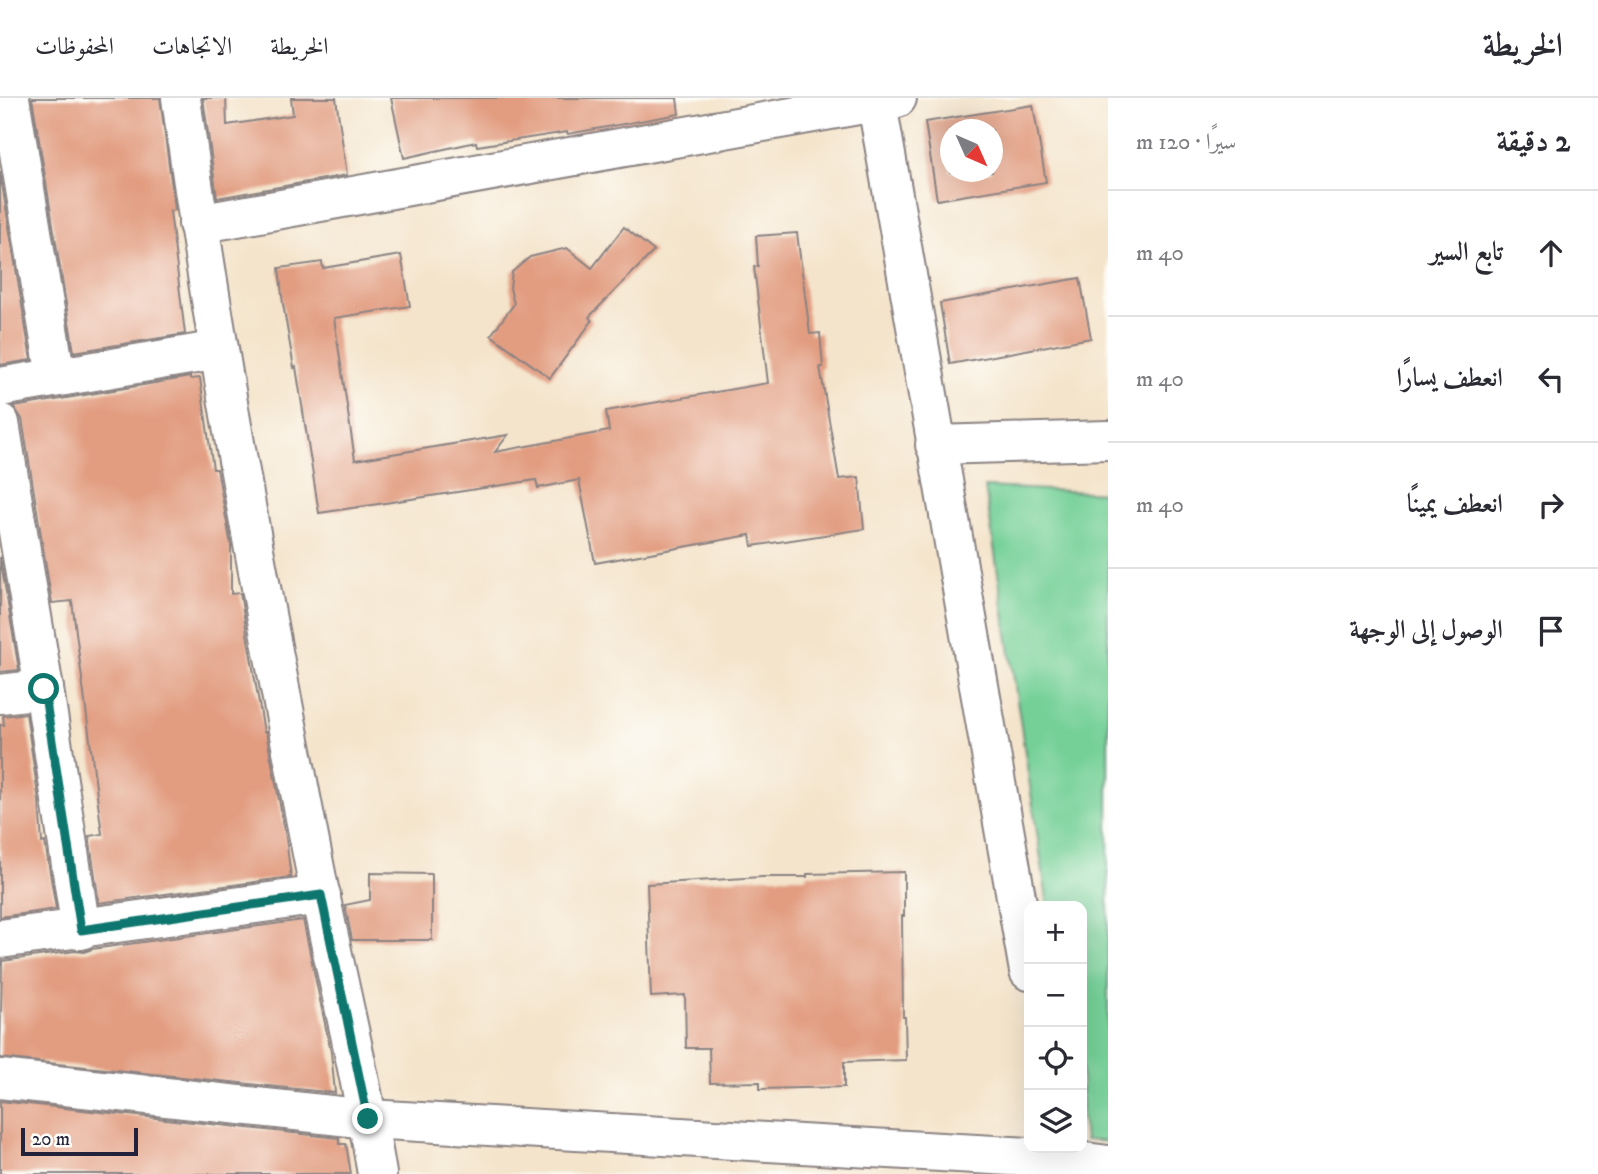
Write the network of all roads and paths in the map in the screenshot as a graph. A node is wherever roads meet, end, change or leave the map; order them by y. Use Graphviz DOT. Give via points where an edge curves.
graph roads {
  1 [pos="10,98"];
  2 [pos="181,98"];
  3 [pos="883,100"];
  4 [pos="198,224"];
  5 [pos="219,350"];
  6 [pos="56,377"];
  7 [pos="0,387"];
  8 [pos="0,423"];
  9 [pos="1108,440"];
  10 [pos="935,445"];
  11 [pos="44,689"];
  12 [pos="0,694"];
  13 [pos="321,895"];
  14 [pos="81,930"];
  15 [pos="0,939"];
  16 [pos="1028,964"];
  17 [pos="0,1079"];
  18 [pos="368,1119"];
  19 [pos="1063,1160"];
  20 [pos="1108,1165"];
  21 [pos="377,1174"];
  1 -- 6 [label="street"];
  2 -- 4 [label="street"];
  3 -- 4 [label="street"];
  3 -- 10 [label="street"];
  4 -- 5 [label="street"];
  5 -- 6 [label="street"];
  5 -- 13 [label="street"];
  6 -- 7 [label="street"];
  8 -- 11 [label="street"];
  9 -- 10 [label="street"];
  10 -- 16 [label="street"];
  11 -- 12 [label="street"];
  11 -- 14 [label="street"];
  13 -- 14 [label="street"];
  13 -- 18 [label="street"];
  14 -- 15 [label="street"];
  17 -- 18 [label="street"];
  18 -- 19 [label="street"];
  18 -- 21 [label="street"];
  19 -- 20 [label="street"];
}
